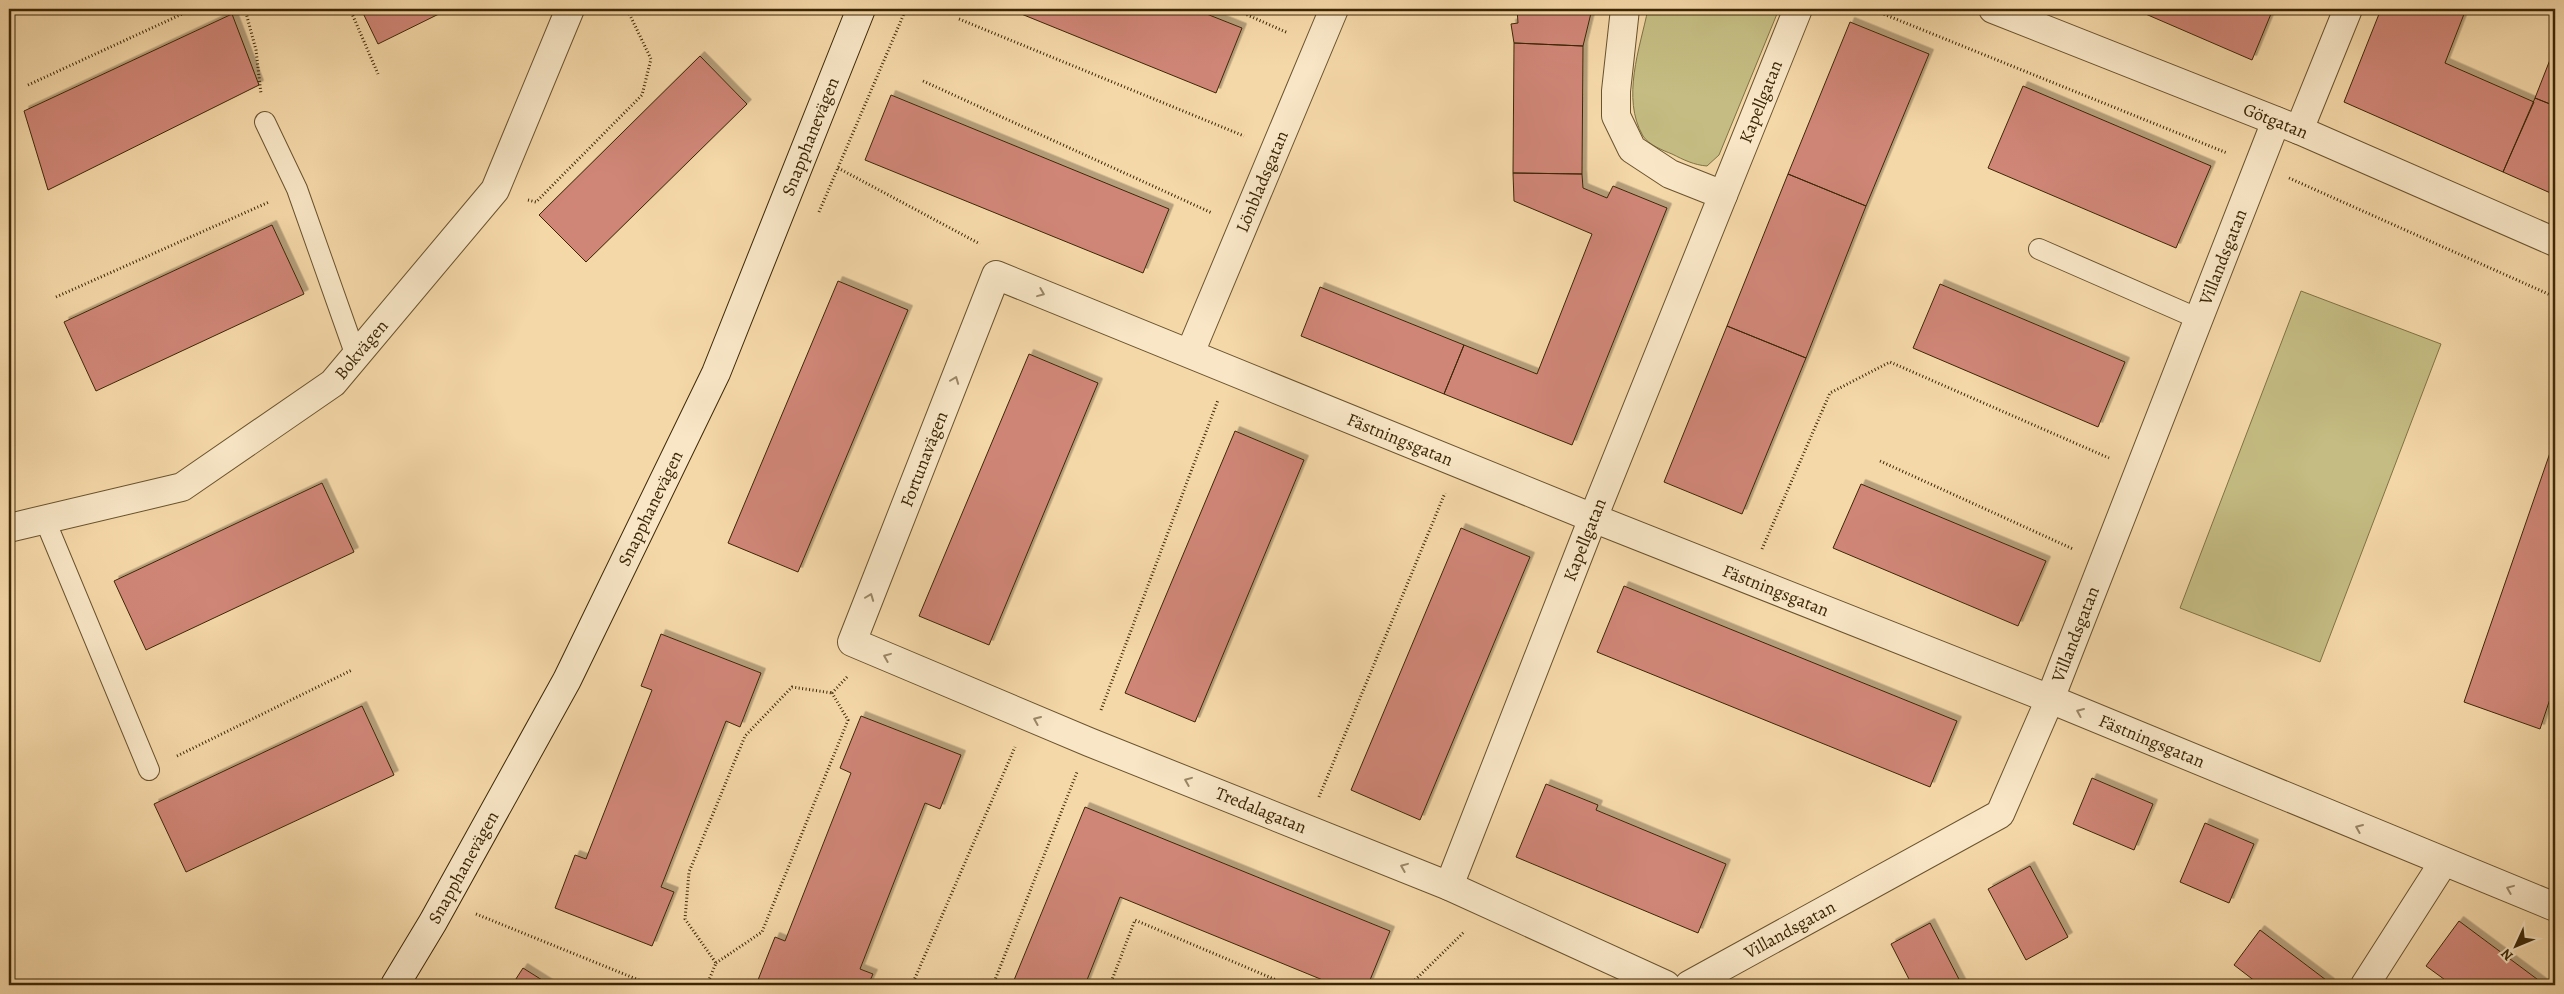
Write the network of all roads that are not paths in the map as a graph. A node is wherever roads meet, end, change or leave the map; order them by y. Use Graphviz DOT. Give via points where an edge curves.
graph roads {
  1 [pos="570,9"];
  2 [pos="860,9"];
  3 [pos="1334,9"];
  4 [pos="1625,9"];
  5 [pos="1798,9"];
  6 [pos="1993,9"];
  7 [pos="2348,9"];
  8 [pos="265,122"];
  9 [pos="2287,126"];
  10 [pos="1723,195"];
  11 [pos="2555,242"];
  12 [pos="2039,250"];
  13 [pos="996,275"];
  14 [pos="2200,319"];
  15 [pos="1190,353"];
  16 [pos="356,356"];
  17 [pos="1593,518"];
  18 [pos="44,520"];
  19 [pos="9,528"];
  20 [pos="852,642"];
  21 [pos="2050,700"];
  22 [pos="149,770"];
  23 [pos="2443,863"];
  24 [pos="1449,886"];
  25 [pos="2555,907"];
  26 [pos="2368,984"];
  27 [pos="395,985"];
  28 [pos="1666,985"];
  29 [pos="1689,985"];
  1 -- 16 [label="street, Bokvägen" via="495,190"];
  2 -- 27 [label="street, Snapphanevägen" via="716,373 567,680 438,914"];
  3 -- 15 [label="street, Lönbladsgatan"];
  4 -- 10 [label="street" via="1616,116 1632,149 1670,174"];
  5 -- 10 [label="street, Kapellgatan"];
  6 -- 9 [label="street, Götgatan"];
  7 -- 9 [label="street, Villandsgatan"];
  8 -- 16 [label="lane" via="297,189"];
  9 -- 11 [label="street, Götgatan"];
  9 -- 14 [label="street, Villandsgatan" via="2258,166"];
  10 -- 17 [label="street, Kapellgatan"];
  12 -- 14 [label="lane"];
  13 -- 15 [label="street, Fästningsgatan, one-way"];
  20 -- 13 [label="street, Fortunavägen, one-way"];
  14 -- 21 [label="street, Villandsgatan"];
  15 -- 17 [label="street, Fästningsgatan"];
  16 -- 18 [label="street, Bokvägen" via="333,383 182,487"];
  17 -- 21 [label="street, Fästningsgatan"];
  17 -- 24 [label="street, Kapellgatan"];
  18 -- 19 [label="street, Bokvägen"];
  18 -- 22 [label="lane"];
  24 -- 20 [label="street, Tredalagatan, one-way" via="1089,742"];
  23 -- 21 [label="street, Fästningsgatan, one-way"];
  21 -- 29 [label="street, Villandsgatan" via="2000,814"];
  25 -- 23 [label="street, Fästningsgatan, one-way"];
  23 -- 26 [label="street"];
  24 -- 28 [label="street, Tredalagatan"];
}
